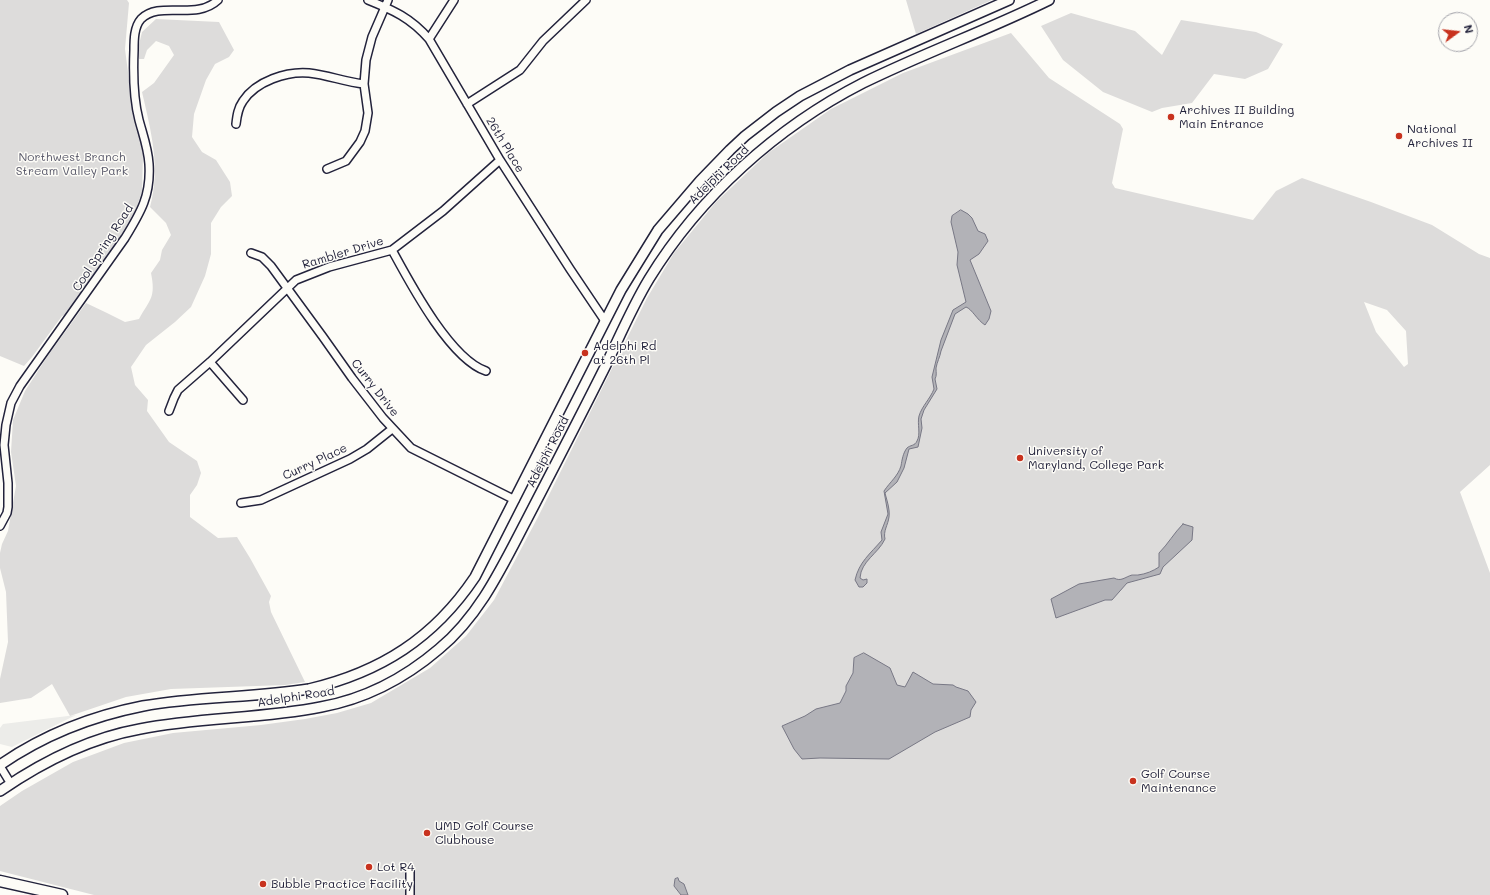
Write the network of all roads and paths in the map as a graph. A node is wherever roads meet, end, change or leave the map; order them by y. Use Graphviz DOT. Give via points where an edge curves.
graph roads {
  1 [pos="218,0"];
  2 [pos="368,0"];
  3 [pos="454,0"];
  4 [pos="586,0"];
  5 [pos="1010,0"];
  6 [pos="1049,0"];
  7 [pos="387,4"];
  8 [pos="429,39"];
  9 [pos="364,84"];
  10 [pos="467,104"];
  11 [pos="236,124"];
  12 [pos="500,160"];
  13 [pos="327,169"];
  14 [pos="392,250"];
  15 [pos="251,253"];
  16 [pos="287,288"];
  17 [pos="606,321"];
  18 [pos="210,362"];
  19 [pos="486,371"];
  20 [pos="243,400"];
  21 [pos="169,410"];
  22 [pos="392,429"];
  23 [pos="515,500"];
  24 [pos="241,503"];
  25 [pos="0,526"];
  26 [pos="0,766"];
  27 [pos="11,784"];
  28 [pos="0,791"];
  29 [pos="410,871"];
  30 [pos="0,881"];
  31 [pos="62,895"];
  32 [pos="410,895"];
  1 -- 25 [label="street, Cool Spring Road" via="211,6 200,9 157,10 147,14 138,23 134,44 134,88 148,152 146,200 125,238 20,386 11,403 4,445 8,507"];
  2 -- 7 [label="street, 26th Place"];
  3 -- 8 [label="street"];
  4 -- 10 [label="street" via="543,41 520,70"];
  5 -- 17 [label="main road, Adelphi Road" via="839,76 800,96 761,124 724,155 658,230 621,290"];
  6 -- 27 [label="main road, Adelphi Road" via="1009,20 924,54 844,94 784,132 732,176 685,227 648,282 505,562 483,600 459,632 428,658 389,684 344,701 300,711 176,723 108,737 43,764"];
  7 -- 8 [label="street, 26th Place" via="412,22"];
  7 -- 9 [label="street" via="368,50"];
  8 -- 10 [label="street, 26th Place"];
  9 -- 11 [label="street" via="309,73 278,78 256,88 246,97 239,108"];
  9 -- 13 [label="street" via="368,106 365,131 346,161"];
  10 -- 12 [label="street, 26th Place"];
  12 -- 14 [label="street, Rambler Drive" via="444,211"];
  12 -- 17 [label="street, 26th Place"];
  14 -- 16 [label="street, Rambler Drive" via="316,271 296,280"];
  14 -- 19 [label="street" via="436,324 458,352 477,368"];
  15 -- 16 [label="street, Curry Drive" via="262,256"];
  16 -- 18 [label="street, Rambler Drive"];
  16 -- 22 [label="street, Curry Drive"];
  17 -- 23 [label="main road, Adelphi Road"];
  18 -- 20 [label="street"];
  18 -- 21 [label="street, Rambler Drive" via="178,390"];
  22 -- 23 [label="street, Curry Drive" via="411,448"];
  22 -- 24 [label="street, Curry Place" via="350,459 261,500"];
  23 -- 26 [label="main road, Adelphi Road" via="475,577 454,606 414,642 377,666 309,689 184,701 121,711 43,740 17,753"];
  26 -- 27 [label="street"];
  27 -- 28 [label="main road, Adelphi Road"];
  29 -- 32 [label="street"];
  30 -- 31 [label="main road"];
}
